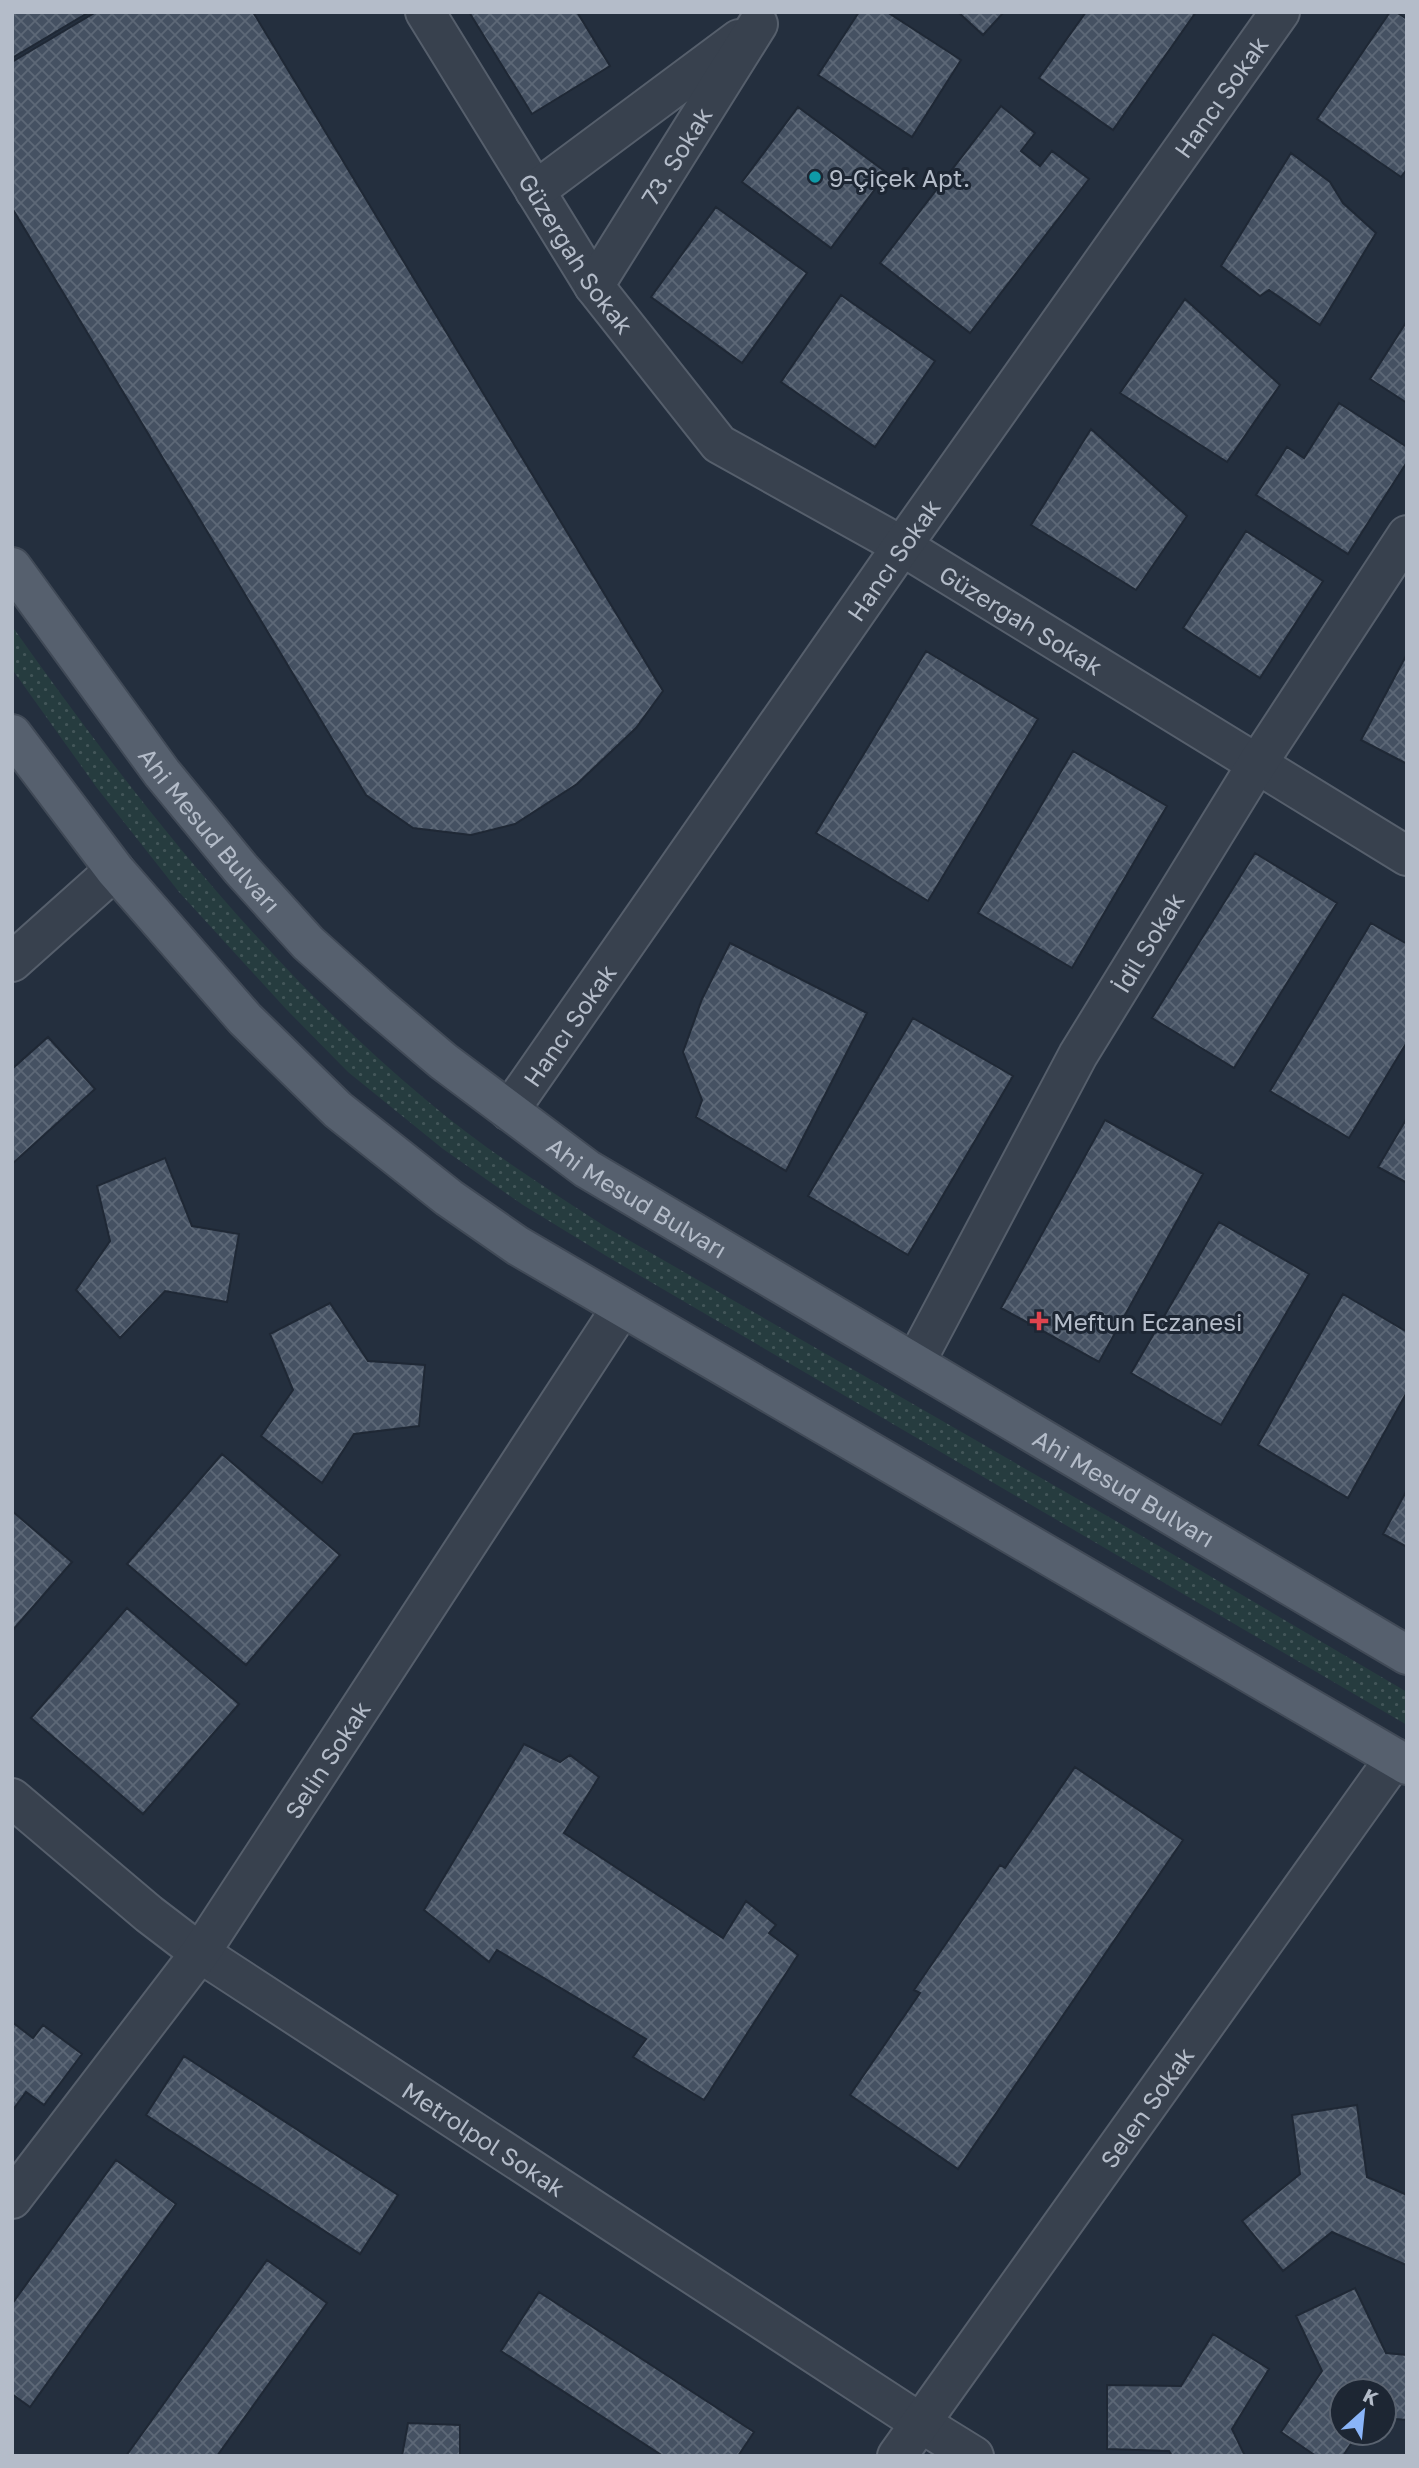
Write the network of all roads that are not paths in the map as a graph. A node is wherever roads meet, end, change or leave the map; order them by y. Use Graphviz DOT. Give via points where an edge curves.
graph roads {
  1 [pos="425,12"];
  2 [pos="1280,12"];
  3 [pos="766,18"];
  4 [pos="535,191"];
  5 [pos="594,286"];
  6 [pos="1407,535"];
  7 [pos="902,546"];
  8 [pos="12,567"];
  9 [pos="12,734"];
  10 [pos="1257,764"];
  11 [pos="1407,856"];
  12 [pos="115,870"];
  13 [pos="12,962"];
  14 [pos="509,1111"];
  15 [pos="622,1307"];
  16 [pos="915,1363"];
  17 [pos="1407,1655"];
  18 [pos="1401,1762"];
  19 [pos="12,1798"];
  20 [pos="200,1952"];
  21 [pos="12,2199"];
  22 [pos="919,2422"];
  23 [pos="897,2456"];
  24 [pos="974,2456"];
  1 -- 4 [label="street, Güzergah Sokak"];
  2 -- 7 [label="street, Hancı Sokak"];
  3 -- 4 [label="street, 73. Sokak"];
  3 -- 5 [label="street, 73. Sokak"];
  4 -- 5 [label="street, Güzergah Sokak"];
  5 -- 7 [label="street, Güzergah Sokak" via="719,444"];
  6 -- 10 [label="street, İdil Sokak"];
  7 -- 10 [label="street, Güzergah Sokak"];
  7 -- 14 [label="street, Hancı Sokak"];
  8 -- 14 [label="main road, Ahi Mesud Bulvarı" via="162,773 240,869 308,943"];
  9 -- 12 [label="main road"];
  10 -- 11 [label="street, Güzergah Sokak"];
  10 -- 16 [label="street, İdil Sokak" via="1078,1055"];
  12 -- 13 [label="street"];
  12 -- 15 [label="main road" via="245,1019 338,1110 517,1246"];
  14 -- 16 [label="main road, Ahi Mesud Bulvarı" via="587,1169"];
  15 -- 18 [label="main road"];
  15 -- 20 [label="street, Selin Sokak"];
  16 -- 17 [label="main road, Ahi Mesud Bulvarı"];
  18 -- 22 [label="street, Selen Sokak"];
  19 -- 20 [label="street, Metrolpol Sokak"];
  20 -- 21 [label="street, Selin Sokak"];
  20 -- 22 [label="street, Metrolpol Sokak"];
  22 -- 23 [label="street, Selen Sokak"];
  22 -- 24 [label="street, Metrolpol Sokak"];
}
